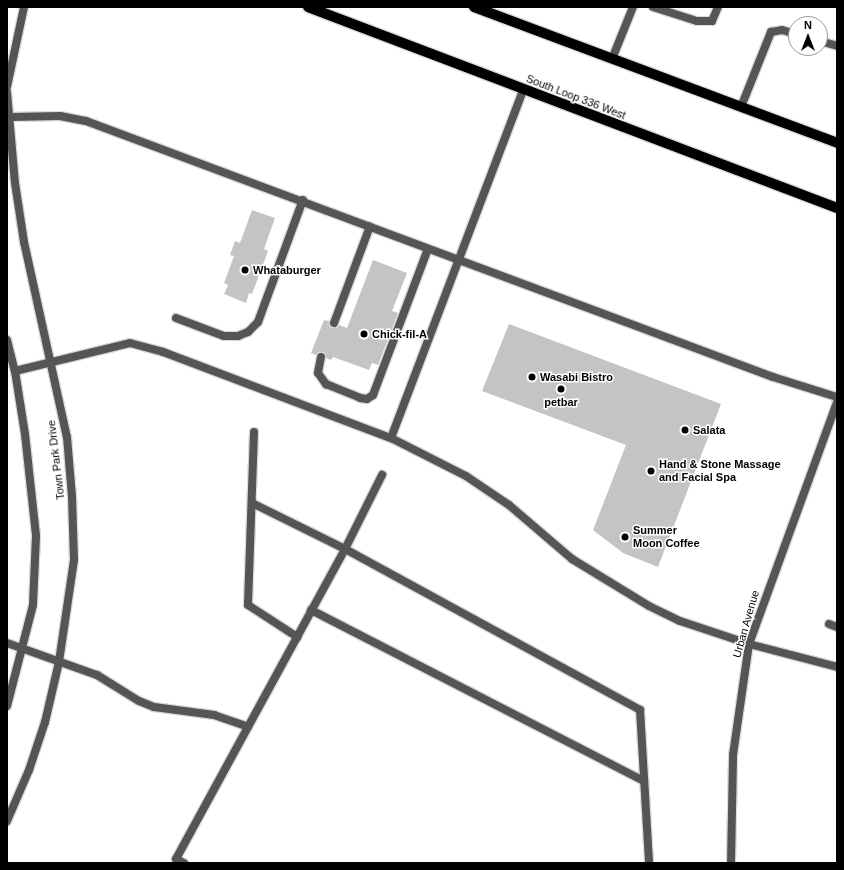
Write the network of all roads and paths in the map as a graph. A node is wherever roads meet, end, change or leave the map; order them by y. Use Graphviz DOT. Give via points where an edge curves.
graph roads {
  1 [pos="24,7"];
  2 [pos="308,7"];
  3 [pos="474,7"];
  4 [pos="633,7"];
  5 [pos="653,7"];
  6 [pos="718,7"];
  7 [pos="788,32"];
  8 [pos="612,59"];
  9 [pos="7,87"];
  10 [pos="523,90"];
  11 [pos="7,92"];
  12 [pos="741,107"];
  13 [pos="11,117"];
  14 [pos="837,143"];
  15 [pos="302,200"];
  16 [pos="837,208"];
  17 [pos="370,226"];
  18 [pos="428,248"];
  19 [pos="458,260"];
  20 [pos="176,318"];
  21 [pos="334,323"];
  22 [pos="7,340"];
  23 [pos="321,356"];
  24 [pos="52,362"];
  25 [pos="15,371"];
  26 [pos="837,397"];
  27 [pos="837,402"];
  28 [pos="254,432"];
  29 [pos="391,438"];
  30 [pos="382,475"];
  31 [pos="252,504"];
  32 [pos="345,550"];
  33 [pos="311,610"];
  34 [pos="828,624"];
  35 [pos="837,628"];
  36 [pos="297,637"];
  37 [pos="7,643"];
  38 [pos="749,644"];
  39 [pos="24,648"];
  40 [pos="59,662"];
  41 [pos="837,667"];
  42 [pos="7,706"];
  43 [pos="248,727"];
  44 [pos="644,781"];
  45 [pos="7,821"];
  46 [pos="184,863"];
  47 [pos="649,863"];
  48 [pos="731,863"];
  1 -- 9 [label="street"];
  2 -- 10 [label="main road, South Loop 336 West"];
  3 -- 8 [label="main road"];
  4 -- 8 [label="street"];
  5 -- 6 [label="street" via="697,21 712,21"];
  7 -- 12 [label="street" via="770,32"];
  8 -- 12 [label="main road"];
  10 -- 16 [label="main road, South Loop 336 West"];
  10 -- 19 [label="street"];
  11 -- 13 [label="street, Town Park Drive"];
  12 -- 14 [label="main road"];
  13 -- 15 [label="street" via="60,116 86,121"];
  13 -- 24 [label="street, Town Park Drive" via="15,183 24,242"];
  15 -- 17 [label="street"];
  15 -- 20 [label="street" via="260,317 248,332 238,336 224,336"];
  17 -- 18 [label="street"];
  17 -- 21 [label="street"];
  18 -- 19 [label="street"];
  18 -- 23 [label="street" via="373,395 360,398 326,384 318,373"];
  19 -- 26 [label="street" via="773,377"];
  19 -- 29 [label="street"];
  22 -- 25 [label="street"];
  24 -- 25 [label="street"];
  24 -- 29 [label="street" via="130,344 163,352"];
  24 -- 40 [label="street, Town Park Drive" via="66,437 74,560"];
  25 -- 39 [label="street" via="36,536 33,605"];
  27 -- 38 [label="street, Urban Avenue"];
  28 -- 31 [label="street"];
  29 -- 38 [label="street" via="466,476 509,505 572,559 649,606 680,621"];
  30 -- 32 [label="street"];
  31 -- 32 [label="street"];
  31 -- 36 [label="street" via="248,605"];
  32 -- 33 [label="street"];
  32 -- 44 [label="street" via="640,710"];
  33 -- 36 [label="street"];
  33 -- 44 [label="street"];
  34 -- 35 [label="street"];
  36 -- 43 [label="street"];
  37 -- 39 [label="street"];
  38 -- 41 [label="street"];
  38 -- 48 [label="street, Urban Avenue" via="733,755"];
  39 -- 40 [label="street"];
  39 -- 42 [label="street"];
  40 -- 43 [label="street" via="97,675 139,701 154,707 214,715"];
  40 -- 45 [label="street, Town Park Drive" via="42,729"];
  43 -- 46 [label="street" via="176,859"];
  44 -- 47 [label="street"];
}
